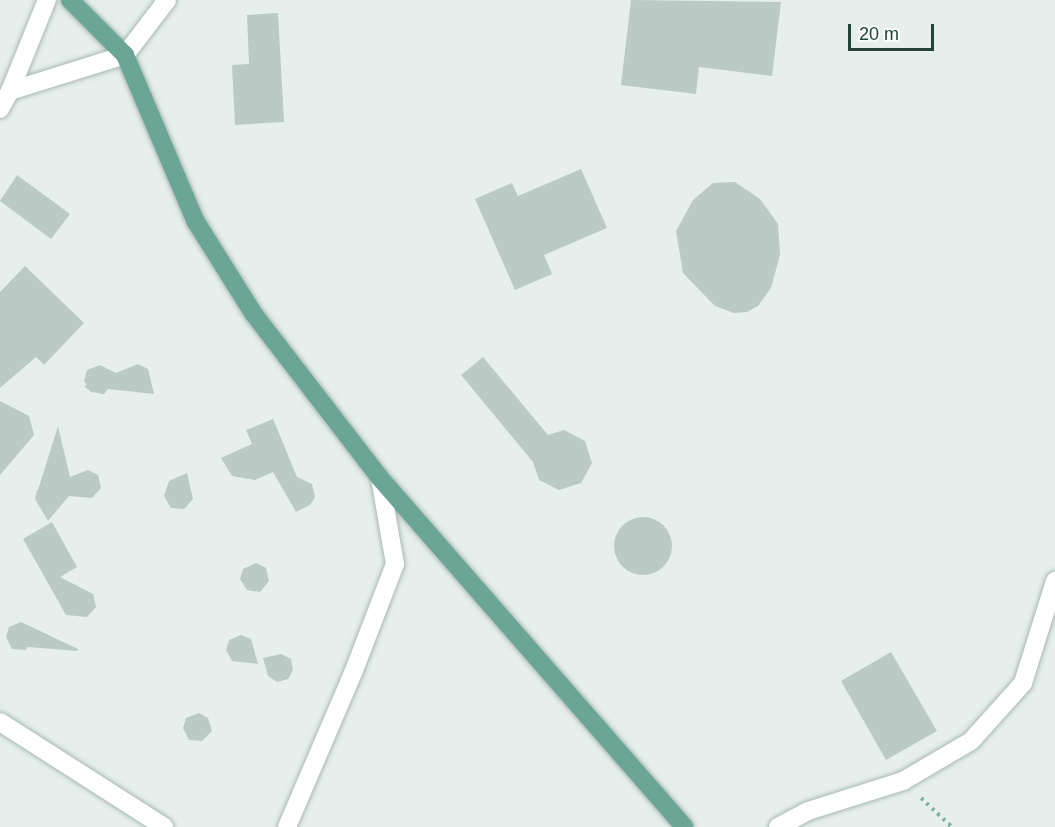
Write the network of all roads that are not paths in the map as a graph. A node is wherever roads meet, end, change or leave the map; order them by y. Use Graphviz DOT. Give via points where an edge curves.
graph roads {
  1 [pos="47,0"];
  2 [pos="70,0"];
  3 [pos="167,0"];
  4 [pos="125,55"];
  5 [pos="10,91"];
  6 [pos="0,108"];
  7 [pos="380,478"];
  8 [pos="1055,581"];
  9 [pos="0,722"];
  10 [pos="164,827"];
  11 [pos="287,827"];
  12 [pos="684,827"];
  13 [pos="778,827"];
  1 -- 5 [label="street"];
  2 -- 4 [label="main road"];
  3 -- 4 [label="street"];
  4 -- 5 [label="street"];
  4 -- 7 [label="main road" via="196,222 254,313"];
  5 -- 6 [label="street"];
  7 -- 11 [label="street" via="395,564"];
  7 -- 12 [label="main road"];
  8 -- 13 [label="street" via="1023,683 971,741 903,781 808,811"];
  9 -- 10 [label="street"];
}
